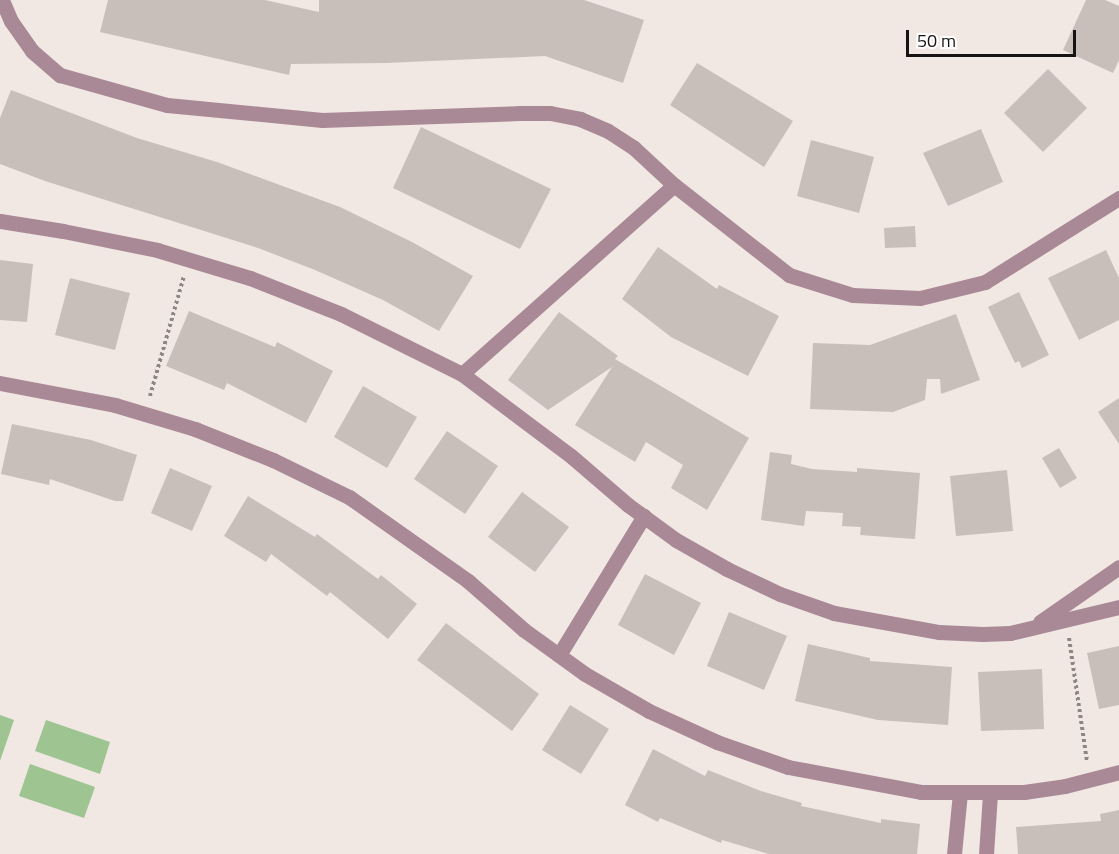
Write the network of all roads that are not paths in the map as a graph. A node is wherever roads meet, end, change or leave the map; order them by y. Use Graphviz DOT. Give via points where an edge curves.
graph roads {
  1 [pos="2,0"];
  2 [pos="674,185"];
  3 [pos="1119,198"];
  4 [pos="0,221"];
  5 [pos="462,374"];
  6 [pos="0,383"];
  7 [pos="644,516"];
  8 [pos="1119,567"];
  9 [pos="1119,607"];
  10 [pos="1034,627"];
  11 [pos="559,655"];
  12 [pos="1119,772"];
  13 [pos="990,793"];
  14 [pos="960,794"];
  15 [pos="954,854"];
  16 [pos="986,854"];
  1 -- 2 [label="street" via="32,51 60,75 167,105 322,120 550,113 580,119 608,131 634,148"];
  2 -- 3 [label="street" via="789,275 853,296 920,298 985,282"];
  2 -- 5 [label="street"];
  4 -- 5 [label="street" via="189,259 250,278 341,314"];
  5 -- 7 [label="street"];
  6 -- 11 [label="street" via="115,405 195,429 273,460 349,497 468,581"];
  7 -- 10 [label="street" via="676,540 727,569 780,594 834,612 939,632 1010,633"];
  7 -- 11 [label="street"];
  8 -- 10 [label="street"];
  9 -- 10 [label="street"];
  11 -- 14 [label="street" via="649,711 717,742 778,763 861,782"];
  12 -- 13 [label="street" via="1024,792"];
  13 -- 14 [label="street"];
  13 -- 16 [label="street"];
  14 -- 15 [label="street"];
}
